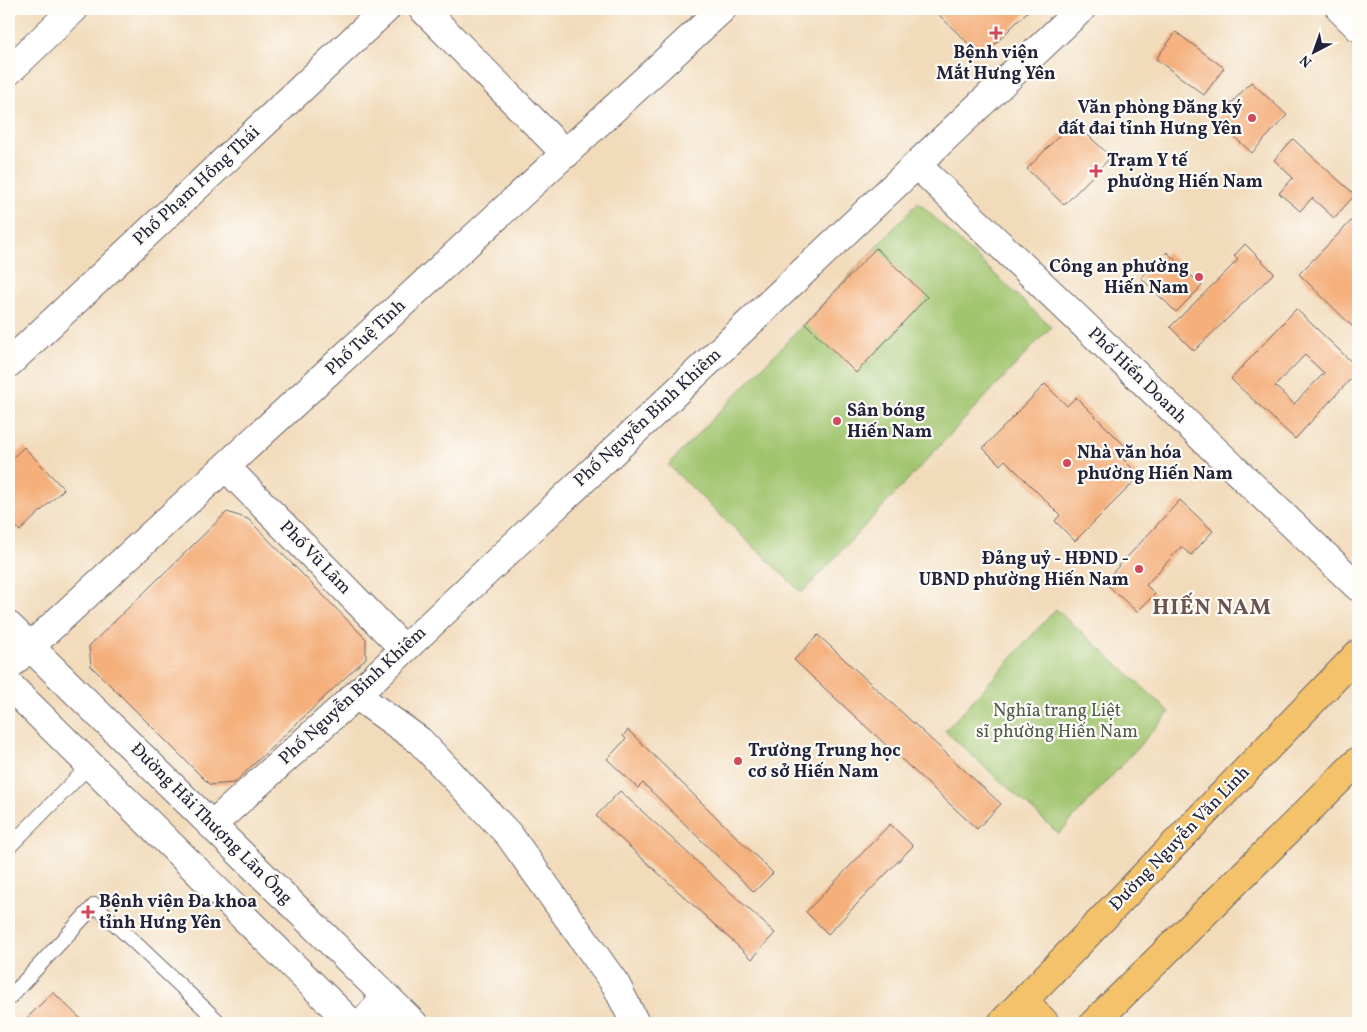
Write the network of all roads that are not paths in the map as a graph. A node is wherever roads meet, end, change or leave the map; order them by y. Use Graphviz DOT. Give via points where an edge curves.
graph roads {
  1 [pos="74,9"];
  2 [pos="386,9"];
  3 [pos="423,9"];
  4 [pos="722,9"];
  5 [pos="1081,9"];
  6 [pos="1340,9"];
  7 [pos="1358,27"];
  8 [pos="12,61"];
  9 [pos="566,154"];
  10 [pos="917,165"];
  11 [pos="9,364"];
  12 [pos="226,467"];
  13 [pos="1358,587"];
  14 [pos="9,626"];
  15 [pos="30,647"];
  16 [pos="404,649"];
  17 [pos="1358,654"];
  18 [pos="9,666"];
  19 [pos="9,685"];
  20 [pos="356,695"];
  21 [pos="1358,762"];
  22 [pos="90,766"];
  23 [pos="212,825"];
  24 [pos="9,847"];
  25 [pos="386,997"];
  26 [pos="9,998"];
  27 [pos="1024,1000"];
  28 [pos="220,1023"];
  29 [pos="351,1023"];
  30 [pos="363,1023"];
  31 [pos="413,1023"];
  32 [pos="635,1023"];
  33 [pos="1002,1023"];
  34 [pos="1045,1023"];
  35 [pos="1094,1023"];
  1 -- 8 [label="street"];
  2 -- 11 [label="street, Phố Phạm Hồng Thái"];
  3 -- 9 [label="street"];
  4 -- 9 [label="street, Phố Tuệ Tĩnh"];
  5 -- 10 [label="street, Phố Nguyễn Bỉnh Khiêm"];
  6 -- 7 [label="street"];
  9 -- 12 [label="street, Phố Tuệ Tĩnh"];
  10 -- 13 [label="street, Phố Hiến Doanh"];
  10 -- 16 [label="street, Phố Nguyễn Bỉnh Khiêm"];
  12 -- 15 [label="street, Phố Tuệ Tĩnh"];
  12 -- 16 [label="street, Phố Vũ Lãm"];
  14 -- 15 [label="street, Đường Hải Thượng Lãn Ông"];
  15 -- 18 [label="street, Phố Tuệ Tĩnh"];
  15 -- 23 [label="street, Đường Hải Thượng Lãn Ông"];
  16 -- 20 [label="street, Phố Nguyễn Bỉnh Khiêm"];
  17 -- 27 [label="highway, Đường Nguyễn Văn Linh"];
  19 -- 22 [label="street"];
  20 -- 23 [label="street, Phố Nguyễn Bỉnh Khiêm"];
  20 -- 32 [label="street" via="420,741 509,835 616,984"];
  21 -- 35 [label="highway"];
  22 -- 24 [label="lane"];
  22 -- 29 [label="street"];
  23 -- 25 [label="street, Đường Hải Thượng Lãn Ông"];
  25 -- 30 [label="street"];
  25 -- 31 [label="street, Đường Hải Thượng Lãn Ông"];
  26 -- 28 [label="lane" via="95,905"];
  27 -- 33 [label="highway, Đường Nguyễn Văn Linh"];
  27 -- 34 [label="highway"];
}
